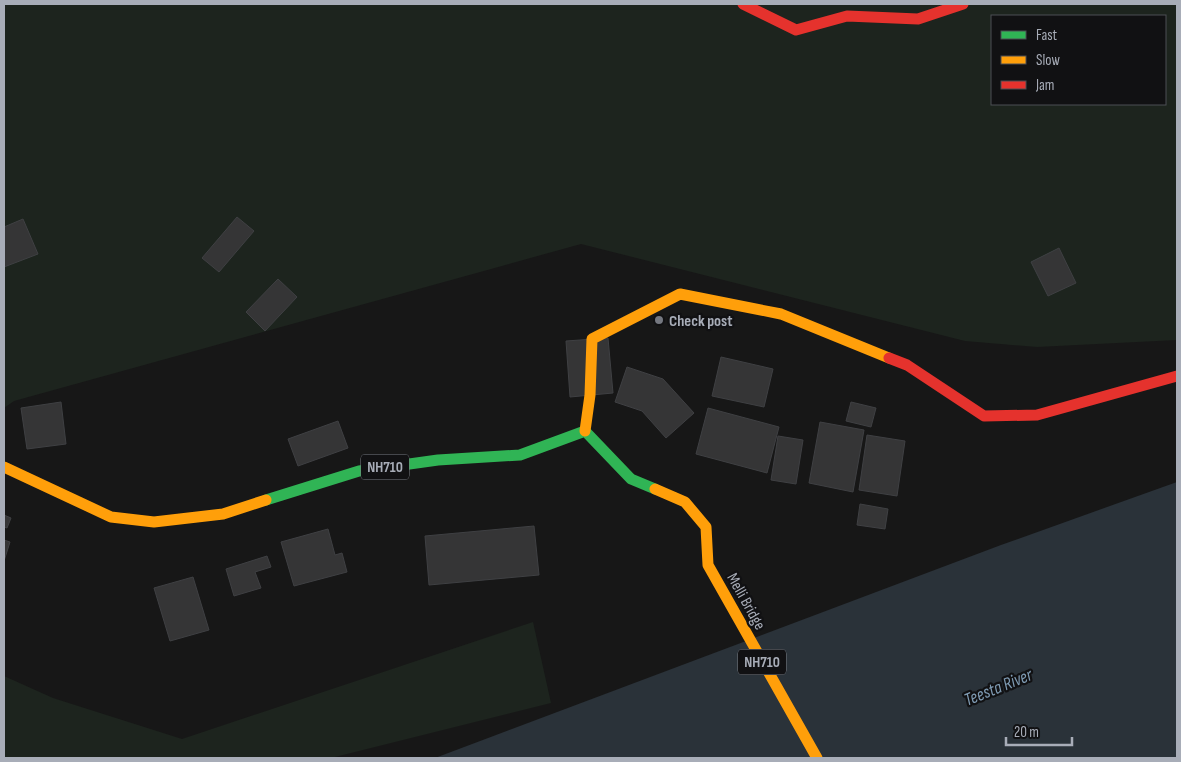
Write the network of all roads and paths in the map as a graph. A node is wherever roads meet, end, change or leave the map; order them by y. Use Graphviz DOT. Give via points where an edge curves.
graph roads {
  1 [pos="743,4"];
  2 [pos="962,4"];
  3 [pos="1177,376"];
  4 [pos="585,431"];
  5 [pos="4,467"];
  6 [pos="817,758"];
  1 -- 2 [label="main road" via="796,30 848,16 918,19"];
  3 -- 4 [label="main road" via="1037,415 984,416 907,365 781,314 680,294 592,339"];
  4 -- 5 [label="main road, NH710" via="520,455 438,460 359,471 223,514 154,522 112,517"];
  4 -- 6 [label="main road, Melli Bridge / NH710" via="631,479 684,502 706,527 708,565"];
}
